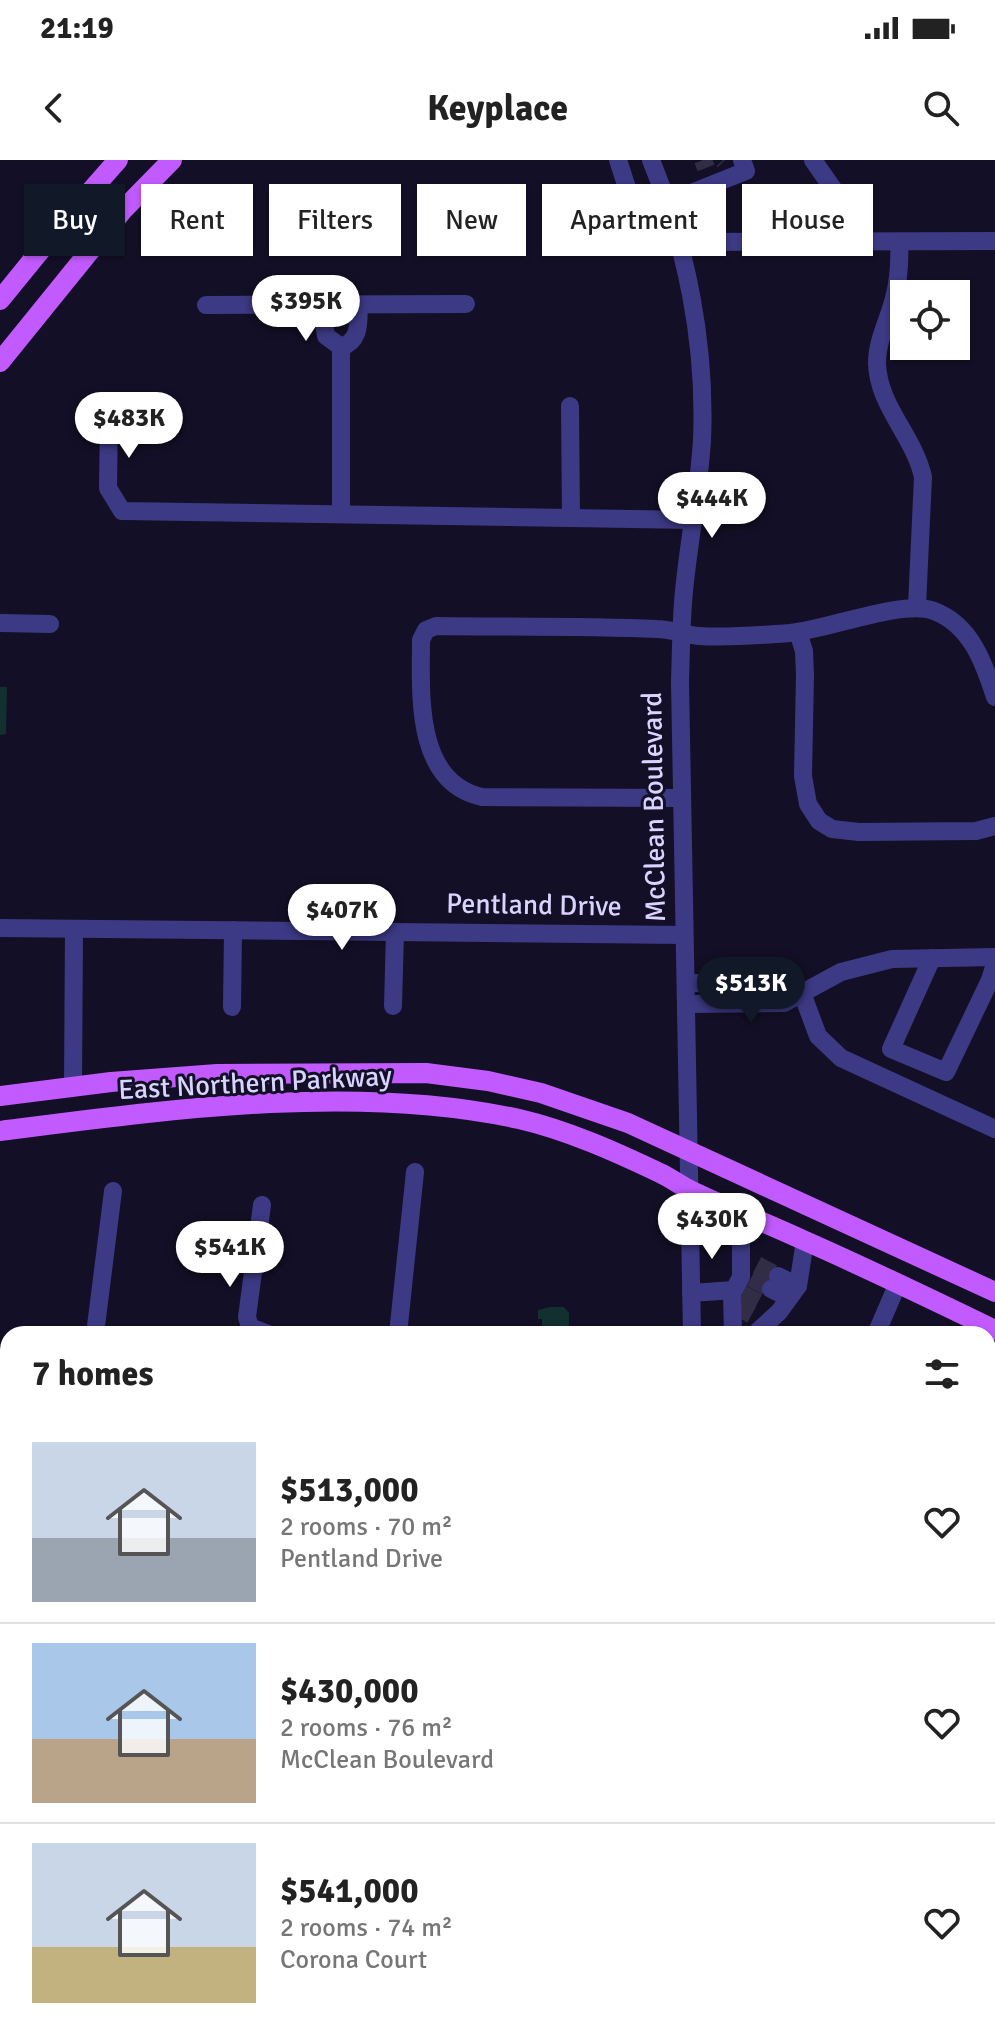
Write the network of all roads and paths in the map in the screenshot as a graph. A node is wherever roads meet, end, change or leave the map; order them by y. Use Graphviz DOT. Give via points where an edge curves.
graph roads {
  1 [pos="118,160"];
  2 [pos="172,160"];
  3 [pos="618,160"];
  4 [pos="651,160"];
  5 [pos="813,160"];
  6 [pos="723,170"];
  7 [pos="626,184"];
  8 [pos="659,184"];
  9 [pos="695,184"];
  10 [pos="830,184"];
  11 [pos="995,241"];
  12 [pos="873,242"];
  13 [pos="899,242"];
  14 [pos="681,256"];
  15 [pos="0,300"];
  16 [pos="466,304"];
  17 [pos="206,305"];
  18 [pos="321,305"];
  19 [pos="359,305"];
  20 [pos="341,347"];
  21 [pos="0,362"];
  22 [pos="570,406"];
  23 [pos="109,416"];
  24 [pos="341,514"];
  25 [pos="571,518"];
  26 [pos="693,520"];
  27 [pos="917,606"];
  28 [pos="0,623"];
  29 [pos="50,624"];
  30 [pos="798,632"];
  31 [pos="681,634"];
  32 [pos="995,697"];
  33 [pos="681,798"];
  34 [pos="995,826"];
  35 [pos="0,928"];
  36 [pos="74,929"];
  37 [pos="233,930"];
  38 [pos="395,932"];
  39 [pos="684,935"];
  40 [pos="995,957"];
  41 [pos="932,958"];
  42 [pos="995,964"];
  43 [pos="686,983"];
  44 [pos="802,993"];
  45 [pos="686,1004"];
  46 [pos="393,1006"];
  47 [pos="232,1007"];
  48 [pos="73,1086"];
  49 [pos="0,1096"];
  50 [pos="995,1108"];
  51 [pos="991,1127"];
  52 [pos="0,1131"];
  53 [pos="688,1150"];
  54 [pos="415,1172"];
  55 [pos="689,1190"];
  56 [pos="113,1191"];
  57 [pos="262,1205"];
  58 [pos="741,1212"];
  59 [pos="805,1241"];
  60 [pos="898,1283"];
  61 [pos="741,1284"];
  62 [pos="995,1292"];
  63 [pos="691,1293"];
  64 [pos="773,1304"];
  65 [pos="96,1326"];
  66 [pos="250,1326"];
  67 [pos="399,1326"];
  68 [pos="692,1326"];
  69 [pos="734,1326"];
  70 [pos="879,1326"];
  71 [pos="987,1326"];
  1 -- 15 [label="main road"];
  2 -- 21 [label="main road" via="123,210"];
  3 -- 7 [label="street"];
  4 -- 8 [label="street, McClean Boulevard"];
  5 -- 10 [label="street"];
  6 -- 9 [label="street"];
  11 -- 13 [label="street"];
  12 -- 13 [label="street"];
  13 -- 27 [label="street" via="898,279 877,363 888,405 920,461 923,477"];
  14 -- 26 [label="street, McClean Boulevard" via="696,323 702,400"];
  16 -- 19 [label="street"];
  17 -- 18 [label="street"];
  18 -- 19 [label="street"];
  18 -- 20 [label="street" via="326,336"];
  19 -- 20 [label="street" via="355,337"];
  20 -- 24 [label="street"];
  22 -- 25 [label="street"];
  23 -- 24 [label="street" via="108,488 122,511"];
  24 -- 25 [label="street"];
  25 -- 26 [label="street"];
  26 -- 31 [label="street, McClean Boulevard"];
  27 -- 30 [label="street"];
  27 -- 32 [label="street" via="941,614 969,638"];
  28 -- 29 [label="street"];
  30 -- 31 [label="street"];
  30 -- 34 [label="street" via="805,675 803,776 808,804 819,821 832,829 859,832 976,831"];
  31 -- 33 [label="street, McClean Boulevard"];
  31 -- 33 [label="street" via="662,629 436,626 421,640 430,749 446,775 468,794"];
  33 -- 39 [label="street, McClean Boulevard"];
  35 -- 36 [label="street, Pentland Drive"];
  36 -- 37 [label="street, Pentland Drive"];
  36 -- 48 [label="street"];
  37 -- 38 [label="street, Pentland Drive"];
  37 -- 47 [label="street"];
  38 -- 39 [label="street, Pentland Drive"];
  38 -- 46 [label="street"];
  39 -- 43 [label="street, McClean Boulevard"];
  40 -- 41 [label="street"];
  41 -- 42 [label="street" via="891,1049 946,1072"];
  41 -- 44 [label="street" via="892,959 841,972"];
  43 -- 44 [label="street" via="784,984"];
  43 -- 45 [label="street, McClean Boulevard"];
  44 -- 45 [label="street" via="784,1003"];
  44 -- 51 [label="street" via="818,1036 841,1058"];
  45 -- 53 [label="street, McClean Boulevard"];
  48 -- 49 [label="main road, East Northern Parkway"];
  48 -- 53 [label="main road, East Northern Parkway" via="217,1074 438,1074 541,1093"];
  50 -- 51 [label="street"];
  52 -- 55 [label="main road, East Northern Parkway" via="204,1109 399,1103 534,1123"];
  53 -- 55 [label="street, McClean Boulevard"];
  53 -- 62 [label="main road, East Northern Parkway"];
  54 -- 67 [label="street"];
  55 -- 58 [label="main road, East Northern Parkway"];
  55 -- 63 [label="street, McClean Boulevard"];
  56 -- 65 [label="street"];
  57 -- 66 [label="street"];
  58 -- 59 [label="main road, East Northern Parkway"];
  58 -- 61 [label="street"];
  59 -- 60 [label="main road, East Northern Parkway"];
  59 -- 64 [label="street"];
  60 -- 70 [label="street"];
  60 -- 71 [label="main road, East Northern Parkway"];
  61 -- 63 [label="street"];
  61 -- 69 [label="street"];
  63 -- 68 [label="street, McClean Boulevard"];
}
